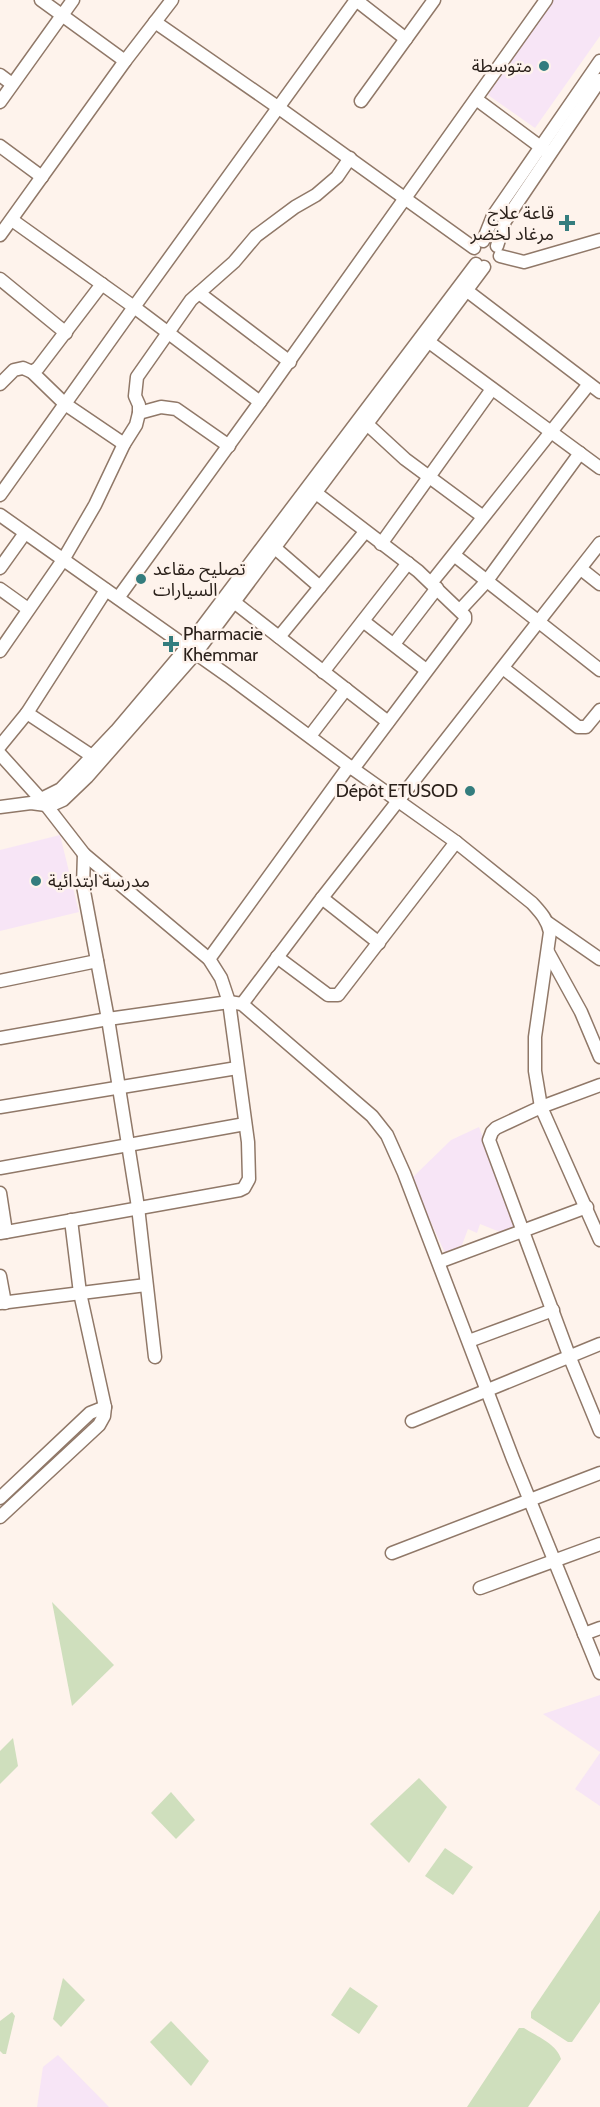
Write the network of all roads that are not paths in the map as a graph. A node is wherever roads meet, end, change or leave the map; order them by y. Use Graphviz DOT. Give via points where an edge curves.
graph roads {
  1 [pos="41,0"];
  2 [pos="73,0"];
  3 [pos="172,0"];
  4 [pos="356,0"];
  5 [pos="434,0"];
  6 [pos="546,0"];
  7 [pos="62,16"];
  8 [pos="155,22"];
  9 [pos="406,39"];
  10 [pos="125,61"];
  11 [pos="600,62"];
  12 [pos="0,75"];
  13 [pos="600,80"];
  14 [pos="12,84"];
  15 [pos="476,99"];
  16 [pos="361,101"];
  17 [pos="0,102"];
  18 [pos="279,108"];
  19 [pos="0,146"];
  20 [pos="545,150"];
  21 [pos="350,158"];
  22 [pos="42,177"];
  23 [pos="406,198"];
  24 [pos="12,220"];
  25 [pos="0,235"];
  26 [pos="600,240"];
  27 [pos="479,245"];
  28 [pos="498,251"];
  29 [pos="480,266"];
  30 [pos="0,279"];
  31 [pos="102,284"];
  32 [pos="466,290"];
  33 [pos="199,292"];
  34 [pos="134,307"];
  35 [pos="66,333"];
  36 [pos="168,333"];
  37 [pos="429,342"];
  38 [pos="290,362"];
  39 [pos="32,372"];
  40 [pos="0,384"];
  41 [pos="589,384"];
  42 [pos="492,388"];
  43 [pos="600,392"];
  44 [pos="261,402"];
  45 [pos="66,404"];
  46 [pos="139,414"];
  47 [pos="367,424"];
  48 [pos="550,432"];
  49 [pos="124,444"];
  50 [pos="229,446"];
  51 [pos="580,453"];
  52 [pos="600,468"];
  53 [pos="429,476"];
  54 [pos="316,493"];
  55 [pos="0,495"];
  56 [pos="0,515"];
  57 [pos="482,516"];
  58 [pos="365,532"];
  59 [pos="25,533"];
  60 [pos="600,543"];
  61 [pos="381,544"];
  62 [pos="275,548"];
  63 [pos="63,560"];
  64 [pos="408,563"];
  65 [pos="0,568"];
  66 [pos="581,569"];
  67 [pos="486,582"];
  68 [pos="600,584"];
  69 [pos="434,585"];
  70 [pos="320,587"];
  71 [pos="0,589"];
  72 [pos="106,590"];
  73 [pos="118,598"];
  74 [pos="234,602"];
  75 [pos="28,609"];
  76 [pos="460,610"];
  77 [pos="363,621"];
  78 [pos="538,622"];
  79 [pos="279,637"];
  80 [pos="394,644"];
  81 [pos="191,650"];
  82 [pos="0,651"];
  83 [pos="503,668"];
  84 [pos="426,670"];
  85 [pos="600,670"];
  86 [pos="323,672"];
  87 [pos="346,689"];
  88 [pos="600,710"];
  89 [pos="27,713"];
  90 [pos="388,722"];
  91 [pos="310,736"];
  92 [pos="0,746"];
  93 [pos="0,754"];
  94 [pos="92,756"];
  95 [pos="351,768"];
  96 [pos="398,800"];
  97 [pos="39,803"];
  98 [pos="0,807"];
  99 [pos="456,842"];
  100 [pos="84,854"];
  101 [pos="322,898"];
  102 [pos="548,922"];
  103 [pos="379,943"];
  104 [pos="548,952"];
  105 [pos="277,957"];
  106 [pos="209,959"];
  107 [pos="600,959"];
  108 [pos="97,961"];
  109 [pos="0,981"];
  110 [pos="229,1002"];
  111 [pos="242,1004"];
  112 [pos="108,1019"];
  113 [pos="0,1038"];
  114 [pos="600,1057"];
  115 [pos="237,1068"];
  116 [pos="600,1085"];
  117 [pos="119,1087"];
  118 [pos="0,1107"];
  119 [pos="541,1107"];
  120 [pos="245,1124"];
  121 [pos="128,1145"];
  122 [pos="0,1168"];
  123 [pos="0,1193"];
  124 [pos="138,1207"];
  125 [pos="592,1212"];
  126 [pos="71,1220"];
  127 [pos="524,1231"];
  128 [pos="3,1232"];
  129 [pos="600,1240"];
  130 [pos="440,1262"];
  131 [pos="0,1276"];
  132 [pos="146,1285"];
  133 [pos="80,1293"];
  134 [pos="2,1303"];
  135 [pos="553,1310"];
  136 [pos="469,1341"];
  137 [pos="600,1344"];
  138 [pos="155,1357"];
  139 [pos="570,1358"];
  140 [pos="488,1391"];
  141 [pos="105,1407"];
  142 [pos="412,1421"];
  143 [pos="600,1431"];
  144 [pos="600,1473"];
  145 [pos="0,1498"];
  146 [pos="530,1500"];
  147 [pos="0,1517"];
  148 [pos="600,1544"];
  149 [pos="392,1553"];
  150 [pos="554,1562"];
  151 [pos="480,1588"];
  152 [pos="600,1628"];
  153 [pos="584,1634"];
  154 [pos="600,1673"];
  1 -- 7 [label="street"];
  2 -- 7 [label="street"];
  3 -- 8 [label="street"];
  4 -- 9 [label="street"];
  4 -- 18 [label="street"];
  5 -- 9 [label="street"];
  6 -- 15 [label="street"];
  7 -- 10 [label="street"];
  7 -- 14 [label="street"];
  8 -- 10 [label="street"];
  8 -- 18 [label="street"];
  9 -- 16 [label="street"];
  10 -- 22 [label="street"];
  11 -- 20 [label="street"];
  12 -- 14 [label="street"];
  13 -- 20 [label="street"];
  14 -- 17 [label="street"];
  15 -- 20 [label="street"];
  15 -- 23 [label="street"];
  18 -- 21 [label="street"];
  18 -- 34 [label="street"];
  19 -- 22 [label="street"];
  20 -- 27 [label="street" via="493,216"];
  20 -- 28 [label="street" via="506,221"];
  21 -- 23 [label="street"];
  21 -- 33 [label="street" via="337,177 256,236 234,262"];
  22 -- 24 [label="street"];
  23 -- 27 [label="street"];
  23 -- 38 [label="street"];
  24 -- 25 [label="street"];
  24 -- 31 [label="street"];
  26 -- 28 [label="street" via="524,262"];
  27 -- 28 [label="street" via="488,241"];
  27 -- 29 [label="street" via="473,254"];
  28 -- 29 [label="street" via="494,265"];
  29 -- 32 [label="street"];
  29 -- 81 [label="street" via="450,296"];
  30 -- 35 [label="street"];
  31 -- 34 [label="street"];
  31 -- 35 [label="street"];
  32 -- 37 [label="street"];
  32 -- 41 [label="street"];
  33 -- 36 [label="street"];
  33 -- 38 [label="street"];
  34 -- 36 [label="street"];
  34 -- 45 [label="street"];
  35 -- 39 [label="street"];
  36 -- 44 [label="street"];
  36 -- 46 [label="street" via="137,377 135,396"];
  37 -- 42 [label="street"];
  37 -- 47 [label="street"];
  38 -- 44 [label="street"];
  39 -- 40 [label="street" via="14,370"];
  39 -- 45 [label="street"];
  41 -- 43 [label="street"];
  41 -- 48 [label="street"];
  42 -- 48 [label="street"];
  42 -- 53 [label="street"];
  44 -- 50 [label="street"];
  45 -- 49 [label="street"];
  45 -- 55 [label="street"];
  46 -- 49 [label="street"];
  46 -- 50 [label="street" via="160,407 176,409"];
  47 -- 53 [label="street"];
  47 -- 54 [label="street"];
  48 -- 51 [label="street"];
  48 -- 57 [label="street"];
  49 -- 63 [label="street"];
  50 -- 73 [label="street"];
  51 -- 52 [label="street"];
  51 -- 67 [label="street"];
  53 -- 57 [label="street"];
  53 -- 61 [label="street"];
  54 -- 58 [label="street"];
  54 -- 62 [label="street"];
  56 -- 59 [label="street"];
  57 -- 69 [label="street"];
  58 -- 61 [label="street"];
  58 -- 70 [label="street"];
  59 -- 63 [label="street"];
  59 -- 65 [label="street"];
  60 -- 66 [label="street"];
  61 -- 64 [label="street"];
  62 -- 70 [label="street"];
  62 -- 74 [label="street"];
  63 -- 72 [label="street"];
  63 -- 75 [label="street"];
  64 -- 69 [label="street"];
  64 -- 77 [label="street"];
  66 -- 68 [label="street"];
  66 -- 78 [label="street"];
  67 -- 69 [label="street" via="454,555"];
  67 -- 76 [label="street"];
  67 -- 78 [label="street"];
  69 -- 76 [label="street"];
  69 -- 80 [label="street"];
  70 -- 79 [label="street"];
  71 -- 75 [label="street"];
  72 -- 73 [label="street"];
  72 -- 89 [label="street"];
  73 -- 81 [label="street"];
  74 -- 79 [label="street"];
  74 -- 81 [label="street"];
  75 -- 82 [label="street"];
  76 -- 84 [label="street" via="465,620"];
  77 -- 80 [label="street"];
  77 -- 86 [label="street"];
  78 -- 83 [label="street"];
  78 -- 85 [label="street"];
  79 -- 86 [label="street"];
  80 -- 84 [label="street"];
  81 -- 91 [label="street"];
  81 -- 94 [label="street"];
  81 -- 97 [label="street" via="81,784 63,800"];
  83 -- 88 [label="street" via="578,727 586,727"];
  83 -- 96 [label="street"];
  84 -- 90 [label="street"];
  86 -- 87 [label="street"];
  87 -- 90 [label="street"];
  87 -- 91 [label="street"];
  89 -- 92 [label="street"];
  89 -- 94 [label="street"];
  90 -- 95 [label="street"];
  91 -- 95 [label="street"];
  93 -- 97 [label="street"];
  94 -- 97 [label="street" via="61,789"];
  95 -- 96 [label="street"];
  95 -- 106 [label="street"];
  96 -- 99 [label="street"];
  96 -- 101 [label="street"];
  97 -- 98 [label="street"];
  97 -- 100 [label="street"];
  99 -- 102 [label="street" via="532,903"];
  99 -- 103 [label="street"];
  100 -- 106 [label="street"];
  100 -- 108 [label="street" via="83,886"];
  101 -- 103 [label="street"];
  101 -- 105 [label="street"];
  102 -- 104 [label="street"];
  102 -- 107 [label="street"];
  103 -- 105 [label="street" via="338,995 328,995"];
  104 -- 114 [label="street"];
  104 -- 119 [label="street" via="535,1037"];
  105 -- 111 [label="street"];
  106 -- 110 [label="street"];
  108 -- 109 [label="street"];
  108 -- 112 [label="street"];
  110 -- 111 [label="street"];
  110 -- 112 [label="street"];
  110 -- 115 [label="street"];
  111 -- 130 [label="street" via="372,1116 387,1135"];
  112 -- 113 [label="street"];
  112 -- 117 [label="street"];
  115 -- 117 [label="street"];
  115 -- 120 [label="street"];
  116 -- 119 [label="street"];
  117 -- 118 [label="street"];
  117 -- 121 [label="street"];
  119 -- 125 [label="street"];
  119 -- 127 [label="street" via="496,1128 489,1140"];
  120 -- 121 [label="street"];
  120 -- 124 [label="street" via="249,1179 244,1188"];
  121 -- 122 [label="street"];
  121 -- 124 [label="street"];
  123 -- 128 [label="street"];
  124 -- 126 [label="street"];
  124 -- 132 [label="street"];
  125 -- 127 [label="street"];
  125 -- 129 [label="street"];
  126 -- 128 [label="street"];
  126 -- 133 [label="street"];
  127 -- 130 [label="street"];
  127 -- 135 [label="street"];
  130 -- 136 [label="street"];
  131 -- 134 [label="street"];
  132 -- 133 [label="street"];
  132 -- 138 [label="street"];
  133 -- 134 [label="street"];
  133 -- 141 [label="street"];
  135 -- 136 [label="street"];
  135 -- 139 [label="street"];
  136 -- 140 [label="street"];
  137 -- 139 [label="street"];
  139 -- 140 [label="street"];
  139 -- 143 [label="street"];
  140 -- 142 [label="street"];
  140 -- 146 [label="street"];
  141 -- 145 [label="street" via="90,1413"];
  141 -- 147 [label="street" via="99,1425"];
  144 -- 146 [label="street"];
  146 -- 149 [label="street"];
  146 -- 150 [label="street"];
  148 -- 150 [label="street"];
  150 -- 151 [label="street"];
  150 -- 153 [label="street"];
  152 -- 153 [label="street"];
  153 -- 154 [label="street"];
}
